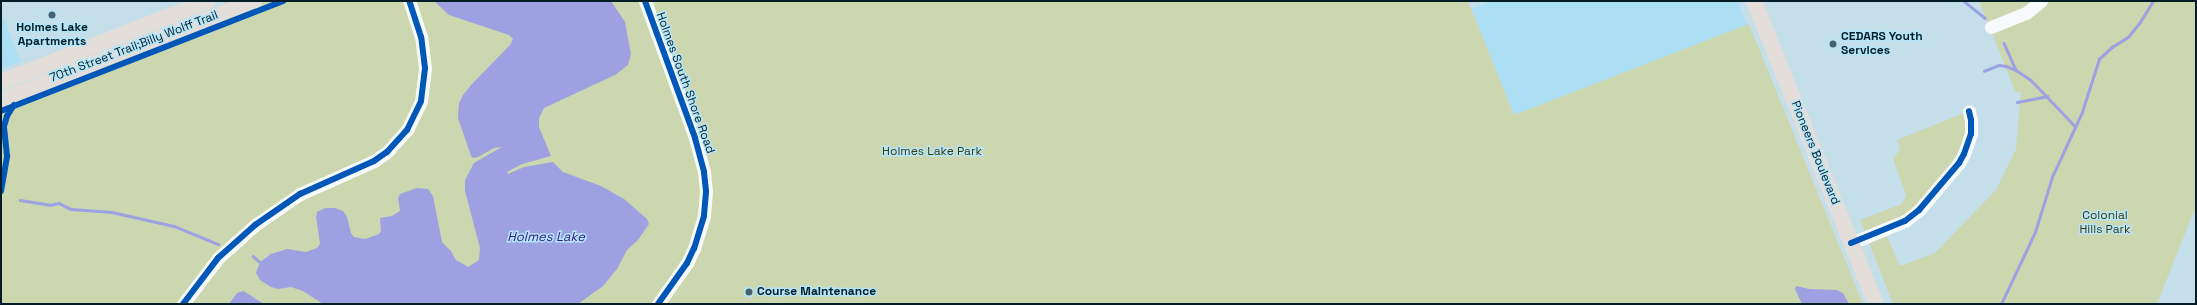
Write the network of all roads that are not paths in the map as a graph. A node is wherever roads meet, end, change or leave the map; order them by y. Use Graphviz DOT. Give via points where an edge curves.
graph roads {
  1 [pos="208,1"];
  2 [pos="254,1"];
  3 [pos="409,1"];
  4 [pos="645,1"];
  5 [pos="1754,1"];
  6 [pos="2041,1"];
  7 [pos="226,6"];
  8 [pos="1991,27"];
  9 [pos="1,82"];
  10 [pos="1,100"];
  11 [pos="1969,111"];
  12 [pos="1851,243"];
  13 [pos="183,304"];
  14 [pos="658,304"];
  15 [pos="1876,304"];
  1 -- 9 [label="main road"];
  2 -- 7 [label="main road"];
  3 -- 13 [label="street" via="421,37 425,68 421,101 407,130 387,152 374,161 300,194 255,225 218,258"];
  4 -- 14 [label="street, Holmes South Shore Road" via="695,138 704,172 706,192 704,216 694,248 687,263"];
  5 -- 12 [label="main road, Pioneers Boulevard"];
  6 -- 8 [label="street" via="2026,13"];
  7 -- 10 [label="main road"];
  11 -- 12 [label="street" via="1971,134 1964,154 1919,210 1905,220"];
  12 -- 15 [label="main road, Pioneers Boulevard"];
}
